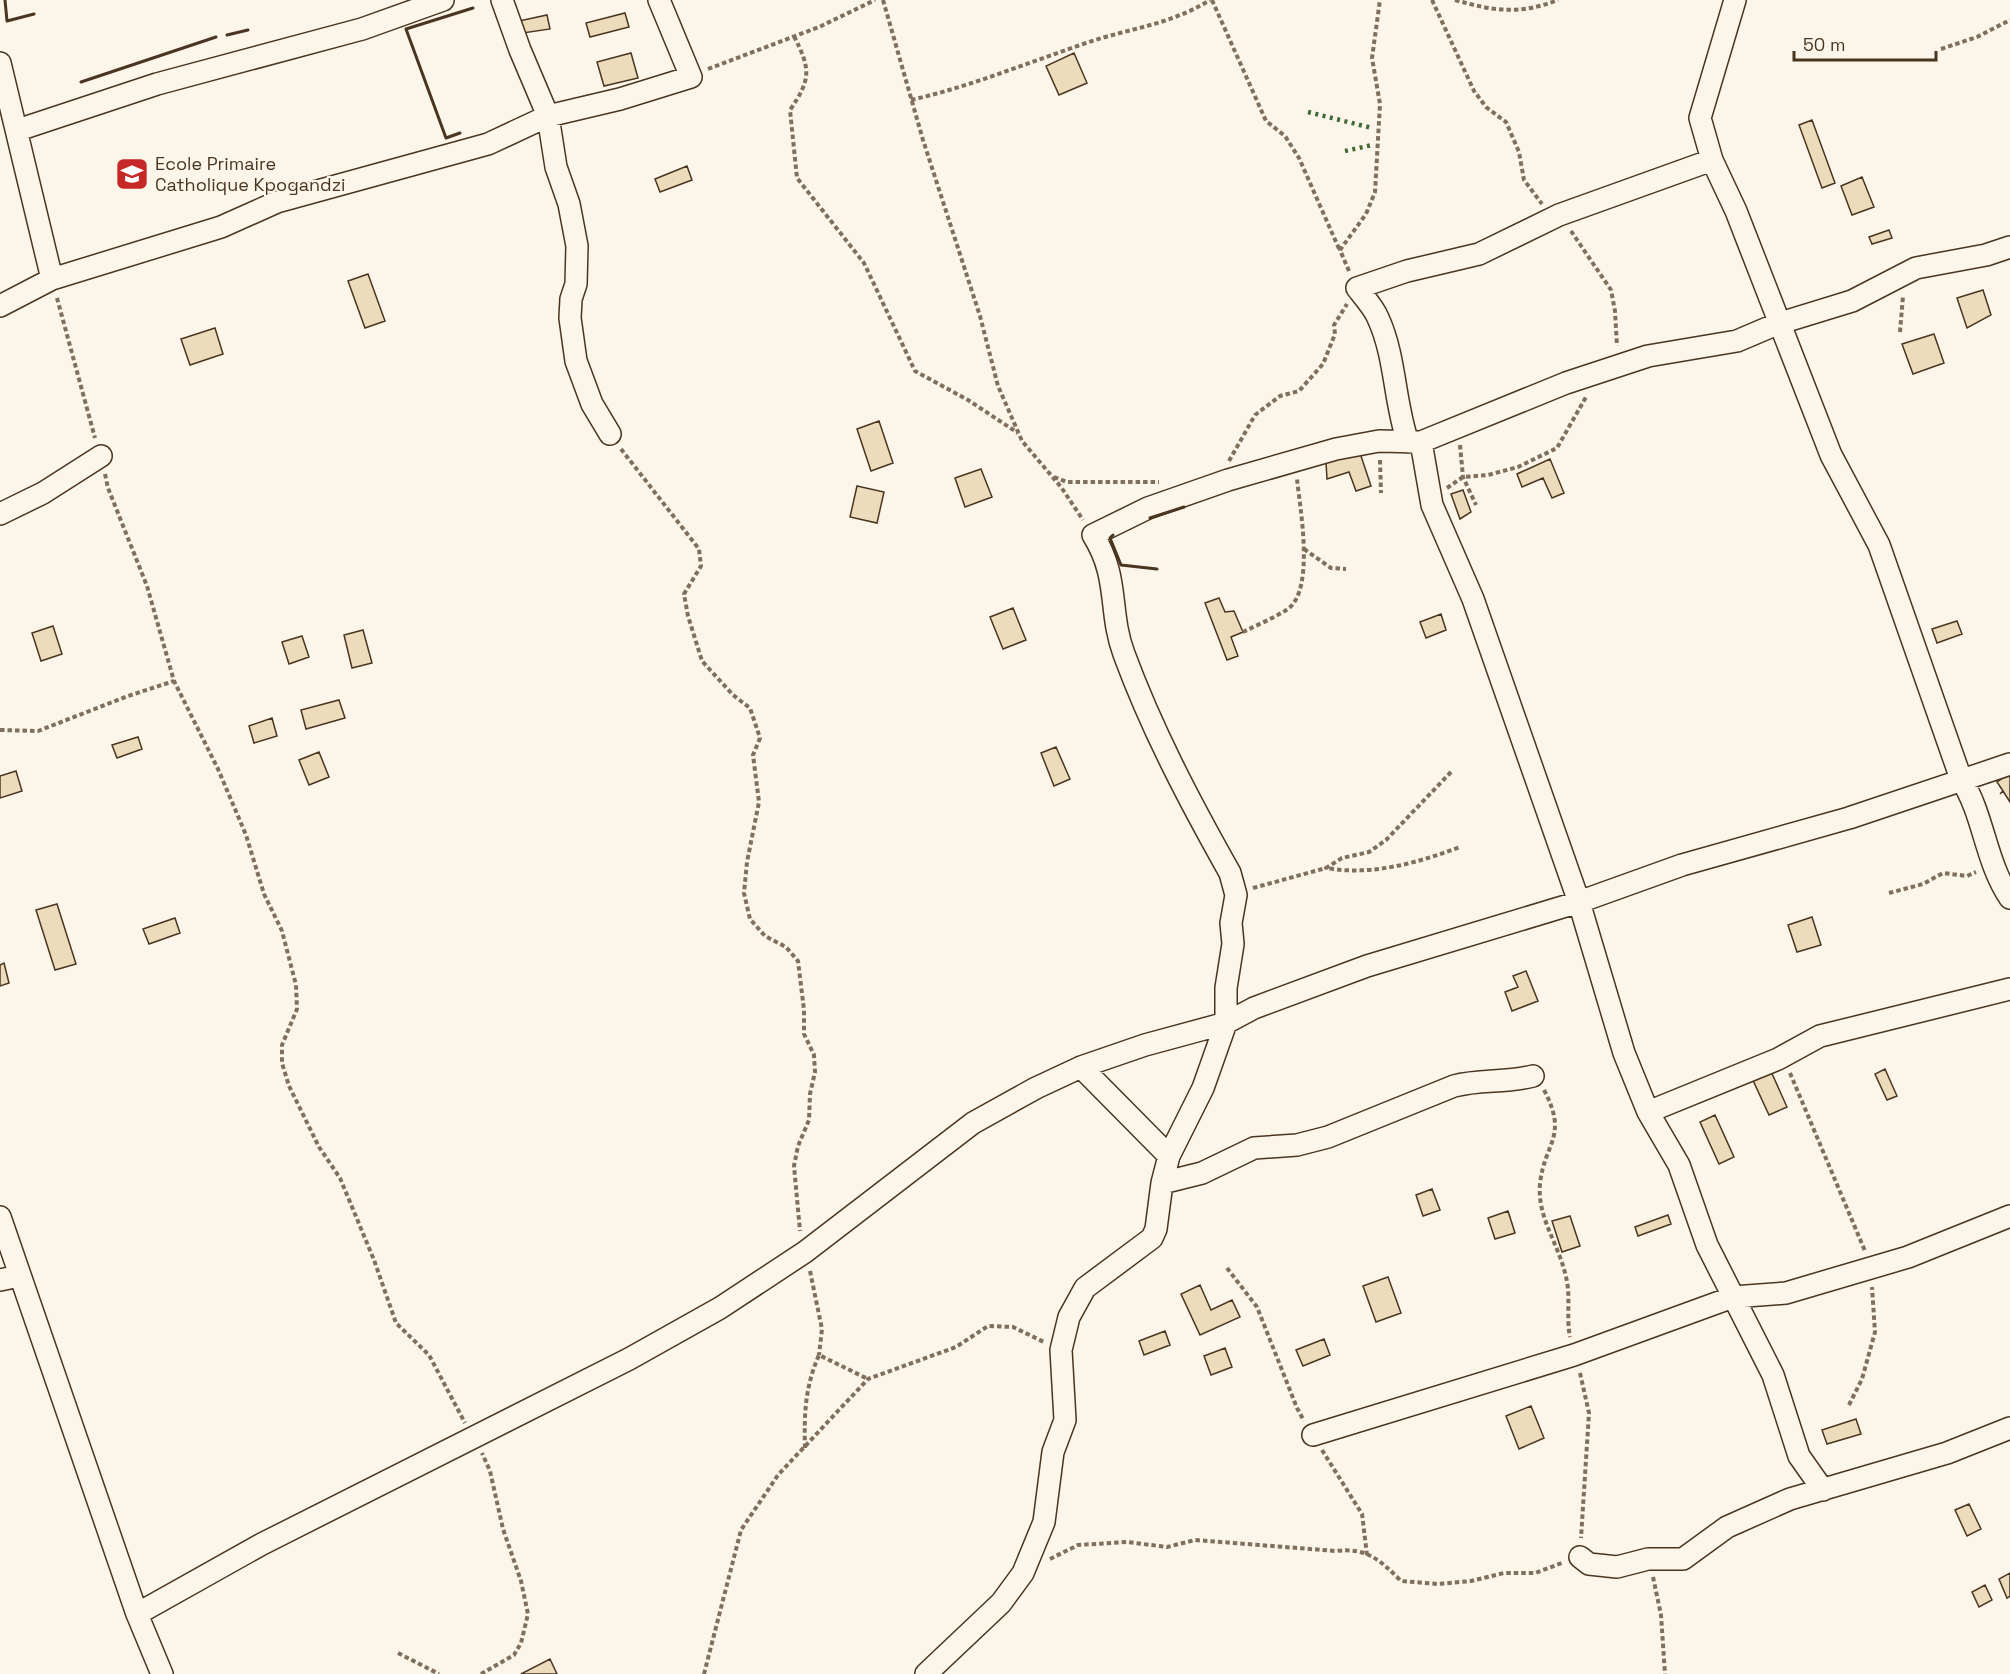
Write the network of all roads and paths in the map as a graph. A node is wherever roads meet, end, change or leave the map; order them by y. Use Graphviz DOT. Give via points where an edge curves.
graph roads {
  1 [pos="443,0"];
  2 [pos="502,0"];
  3 [pos="659,0"];
  4 [pos="875,0"];
  5 [pos="883,0"];
  6 [pos="1211,0"];
  7 [pos="1380,0"];
  8 [pos="1432,0"];
  9 [pos="1455,0"];
  10 [pos="1558,0"];
  11 [pos="1735,0"];
  12 [pos="2010,20"];
  13 [pos="794,36"];
  14 [pos="1941,49"];
  15 [pos="0,63"];
  16 [pos="691,77"];
  17 [pos="911,100"];
  18 [pos="548,116"];
  19 [pos="18,130"];
  20 [pos="1712,160"];
  21 [pos="1558,215"];
  22 [pos="2010,247"];
  23 [pos="1916,268"];
  24 [pos="52,279"];
  25 [pos="1357,288"];
  26 [pos="0,306"];
  27 [pos="1777,324"];
  28 [pos="1900,332"];
  29 [pos="1617,367"];
  30 [pos="1589,392"];
  31 [pos="1467,422"];
  32 [pos="1018,433"];
  33 [pos="610,434"];
  34 [pos="1379,441"];
  35 [pos="1414,442"];
  36 [pos="101,456"];
  37 [pos="1294,460"];
  38 [pos="1053,477"];
  39 [pos="1463,477"];
  40 [pos="1228,480"];
  41 [pos="1170,482"];
  42 [pos="1381,493"];
  43 [pos="1431,497"];
  44 [pos="1476,505"];
  45 [pos="0,514"];
  46 [pos="1094,535"];
  47 [pos="1303,549"];
  48 [pos="1346,569"];
  49 [pos="1243,632"];
  50 [pos="174,681"];
  51 [pos="0,730"];
  52 [pos="2010,764"];
  53 [pos="1451,772"];
  54 [pos="1961,779"];
  55 [pos="1460,847"];
  56 [pos="1991,863"];
  57 [pos="1326,868"];
  58 [pos="1889,893"];
  59 [pos="1236,895"];
  60 [pos="2010,898"];
  61 [pos="1579,902"];
  62 [pos="2010,988"];
  63 [pos="1226,1023"];
  64 [pos="1778,1059"];
  65 [pos="1081,1068"];
  66 [pos="1533,1076"];
  67 [pos="1648,1112"];
  68 [pos="1169,1156"];
  69 [pos="1162,1183"];
  70 [pos="2010,1216"];
  71 [pos="0,1217"];
  72 [pos="805,1252"];
  73 [pos="1871,1266"];
  74 [pos="1227,1268"];
  75 [pos="10,1278"];
  76 [pos="1733,1297"];
  77 [pos="1061,1350"];
  78 [pos="819,1355"];
  79 [pos="1574,1355"];
  80 [pos="868,1379"];
  81 [pos="1849,1405"];
  82 [pos="2010,1428"];
  83 [pos="1313,1436"];
  84 [pos="475,1437"];
  85 [pos="805,1448"];
  86 [pos="1823,1490"];
  87 [pos="1367,1555"];
  88 [pos="1580,1557"];
  89 [pos="1648,1559"];
  90 [pos="1023,1573"];
  91 [pos="137,1614"];
  92 [pos="398,1653"];
  93 [pos="162,1674"];
  94 [pos="439,1674"];
  95 [pos="481,1674"];
  96 [pos="704,1674"];
  97 [pos="926,1674"];
  98 [pos="1665,1674"];
  1 -- 19 [label="street" via="362,29 157,84"];
  2 -- 18 [label="street"];
  3 -- 16 [label="street"];
  4 -- 13 [label="path"];
  5 -- 17 [label="path"];
  6 -- 17 [label="path" via="1173,20 1152,23 956,89"];
  6 -- 25 [label="path" via="1266,121 1285,136 1299,158"];
  7 -- 25 [label="path" via="1372,58 1380,104 1375,192 1366,214 1340,250"];
  8 -- 21 [label="path" via="1474,91 1486,107 1506,122 1519,152 1524,180 1541,204"];
  9 -- 10 [label="path" via="1488,10 1534,9"];
  11 -- 20 [label="street" via="1700,117"];
  12 -- 14 [label="path"];
  13 -- 16 [label="path"];
  13 -- 32 [label="path" via="807,62 805,88 789,110 797,178 864,263 915,371"];
  15 -- 19 [label="street"];
  16 -- 18 [label="street"];
  17 -- 32 [label="path" via="980,316 998,386"];
  18 -- 24 [label="street" via="488,144 277,202 221,227"];
  18 -- 33 [label="street" via="556,167 569,204 577,246 570,318 576,361 592,404"];
  19 -- 24 [label="street"];
  20 -- 21 [label="street"];
  20 -- 27 [label="street" via="1736,211"];
  21 -- 25 [label="street" via="1479,254"];
  21 -- 29 [label="path" via="1611,290"];
  22 -- 23 [label="street"];
  23 -- 27 [label="street" via="1852,301"];
  23 -- 28 [label="path" via="1904,286"];
  24 -- 26 [label="street"];
  24 -- 36 [label="path"];
  25 -- 35 [label="street" via="1378,318 1400,420"];
  25 -- 40 [label="path" via="1334,325 1335,334 1323,364 1299,391 1280,396 1255,415 1229,460"];
  27 -- 29 [label="street" via="1737,341 1648,356"];
  27 -- 54 [label="street" via="1831,455 1879,545"];
  29 -- 31 [label="street"];
  30 -- 39 [label="path" via="1557,448 1518,467"];
  31 -- 35 [label="street"];
  31 -- 39 [label="path" via="1459,437"];
  32 -- 38 [label="path"];
  33 -- 72 [label="path" via="699,549 701,566 684,594 697,646 702,661 750,708 760,738 753,755 759,802 744,893 750,919 765,936 786,946 798,961 804,1034 814,1055 809,1120 794,1166 798,1222"];
  34 -- 35 [label="street"];
  34 -- 37 [label="street"];
  34 -- 42 [label="path"];
  35 -- 43 [label="street"];
  36 -- 45 [label="street" via="43,493"];
  36 -- 50 [label="path" via="108,489 147,586"];
  37 -- 40 [label="street"];
  37 -- 47 [label="path"];
  38 -- 41 [label="path" via="1067,482"];
  38 -- 46 [label="path"];
  39 -- 43 [label="path"];
  39 -- 44 [label="path"];
  40 -- 46 [label="street" via="1148,508"];
  43 -- 61 [label="street" via="1442,532 1473,600"];
  46 -- 59 [label="street" via="1106,555 1122,650 1168,757 1230,873"];
  47 -- 48 [label="path" via="1331,568"];
  47 -- 49 [label="path" via="1299,591 1290,608"];
  50 -- 51 [label="path" via="38,731"];
  50 -- 84 [label="path" via="226,788 264,894 282,931 297,1009 282,1045 282,1063 289,1086 319,1147 340,1178 396,1323 429,1355"];
  52 -- 54 [label="street"];
  53 -- 57 [label="path" via="1386,840 1369,852 1342,858"];
  54 -- 56 [label="street" via="1973,798"];
  54 -- 61 [label="street" via="1849,818 1682,865"];
  55 -- 57 [label="path" via="1378,869 1352,872"];
  56 -- 58 [label="path" via="1967,876 1943,873 1923,884"];
  56 -- 60 [label="street"];
  57 -- 59 [label="path"];
  59 -- 63 [label="street"];
  61 -- 63 [label="street" via="1367,966 1254,1008"];
  61 -- 67 [label="street" via="1624,1053"];
  62 -- 64 [label="street" via="1820,1036"];
  63 -- 65 [label="street"];
  63 -- 68 [label="street" via="1203,1088"];
  64 -- 67 [label="street"];
  64 -- 73 [label="path" via="1787,1065"];
  65 -- 68 [label="street"];
  65 -- 72 [label="street" via="973,1123"];
  66 -- 69 [label="street" via="1511,1082 1475,1081 1454,1086 1328,1137 1254,1148 1202,1173"];
  66 -- 79 [label="path" via="1552,1106 1556,1126 1540,1180 1539,1199 1566,1277"];
  67 -- 76 [label="street" via="1680,1165 1707,1245"];
  68 -- 69 [label="street"];
  69 -- 77 [label="street" via="1152,1238 1085,1288 1069,1317"];
  70 -- 73 [label="street" via="1908,1257"];
  71 -- 75 [label="street"];
  72 -- 78 [label="path" via="822,1329"];
  72 -- 84 [label="street" via="720,1308"];
  73 -- 76 [label="street" via="1786,1293"];
  73 -- 81 [label="path" via="1875,1332 1862,1379"];
  74 -- 83 [label="path" via="1257,1306 1297,1408"];
  75 -- 91 [label="street"];
  76 -- 79 [label="street"];
  76 -- 86 [label="street" via="1773,1375 1800,1456"];
  77 -- 80 [label="path" via="1013,1327 988,1326 956,1347"];
  77 -- 90 [label="street" via="1065,1420 1053,1452 1044,1522"];
  78 -- 80 [label="path"];
  78 -- 85 [label="path" via="805,1398"];
  79 -- 83 [label="street"];
  79 -- 88 [label="path" via="1589,1413"];
  80 -- 85 [label="path"];
  82 -- 86 [label="street" via="1947,1453"];
  83 -- 87 [label="path" via="1362,1514"];
  84 -- 91 [label="street" via="262,1544"];
  84 -- 95 [label="path" via="489,1471 528,1614 514,1655"];
  85 -- 96 [label="path" via="778,1474 741,1530"];
  86 -- 89 [label="street" via="1790,1499 1727,1527 1683,1558"];
  87 -- 88 [label="path" via="1376,1556 1401,1581 1438,1584 1504,1573 1535,1573"];
  87 -- 90 [label="path" via="1352,1549 1336,1551 1195,1539 1167,1547 1127,1542 1078,1545"];
  88 -- 89 [label="street" via="1589,1564 1617,1567"];
  89 -- 98 [label="path" via="1661,1615"];
  90 -- 97 [label="street" via="1001,1603"];
  91 -- 93 [label="street"];
  92 -- 94 [label="path"];
}
